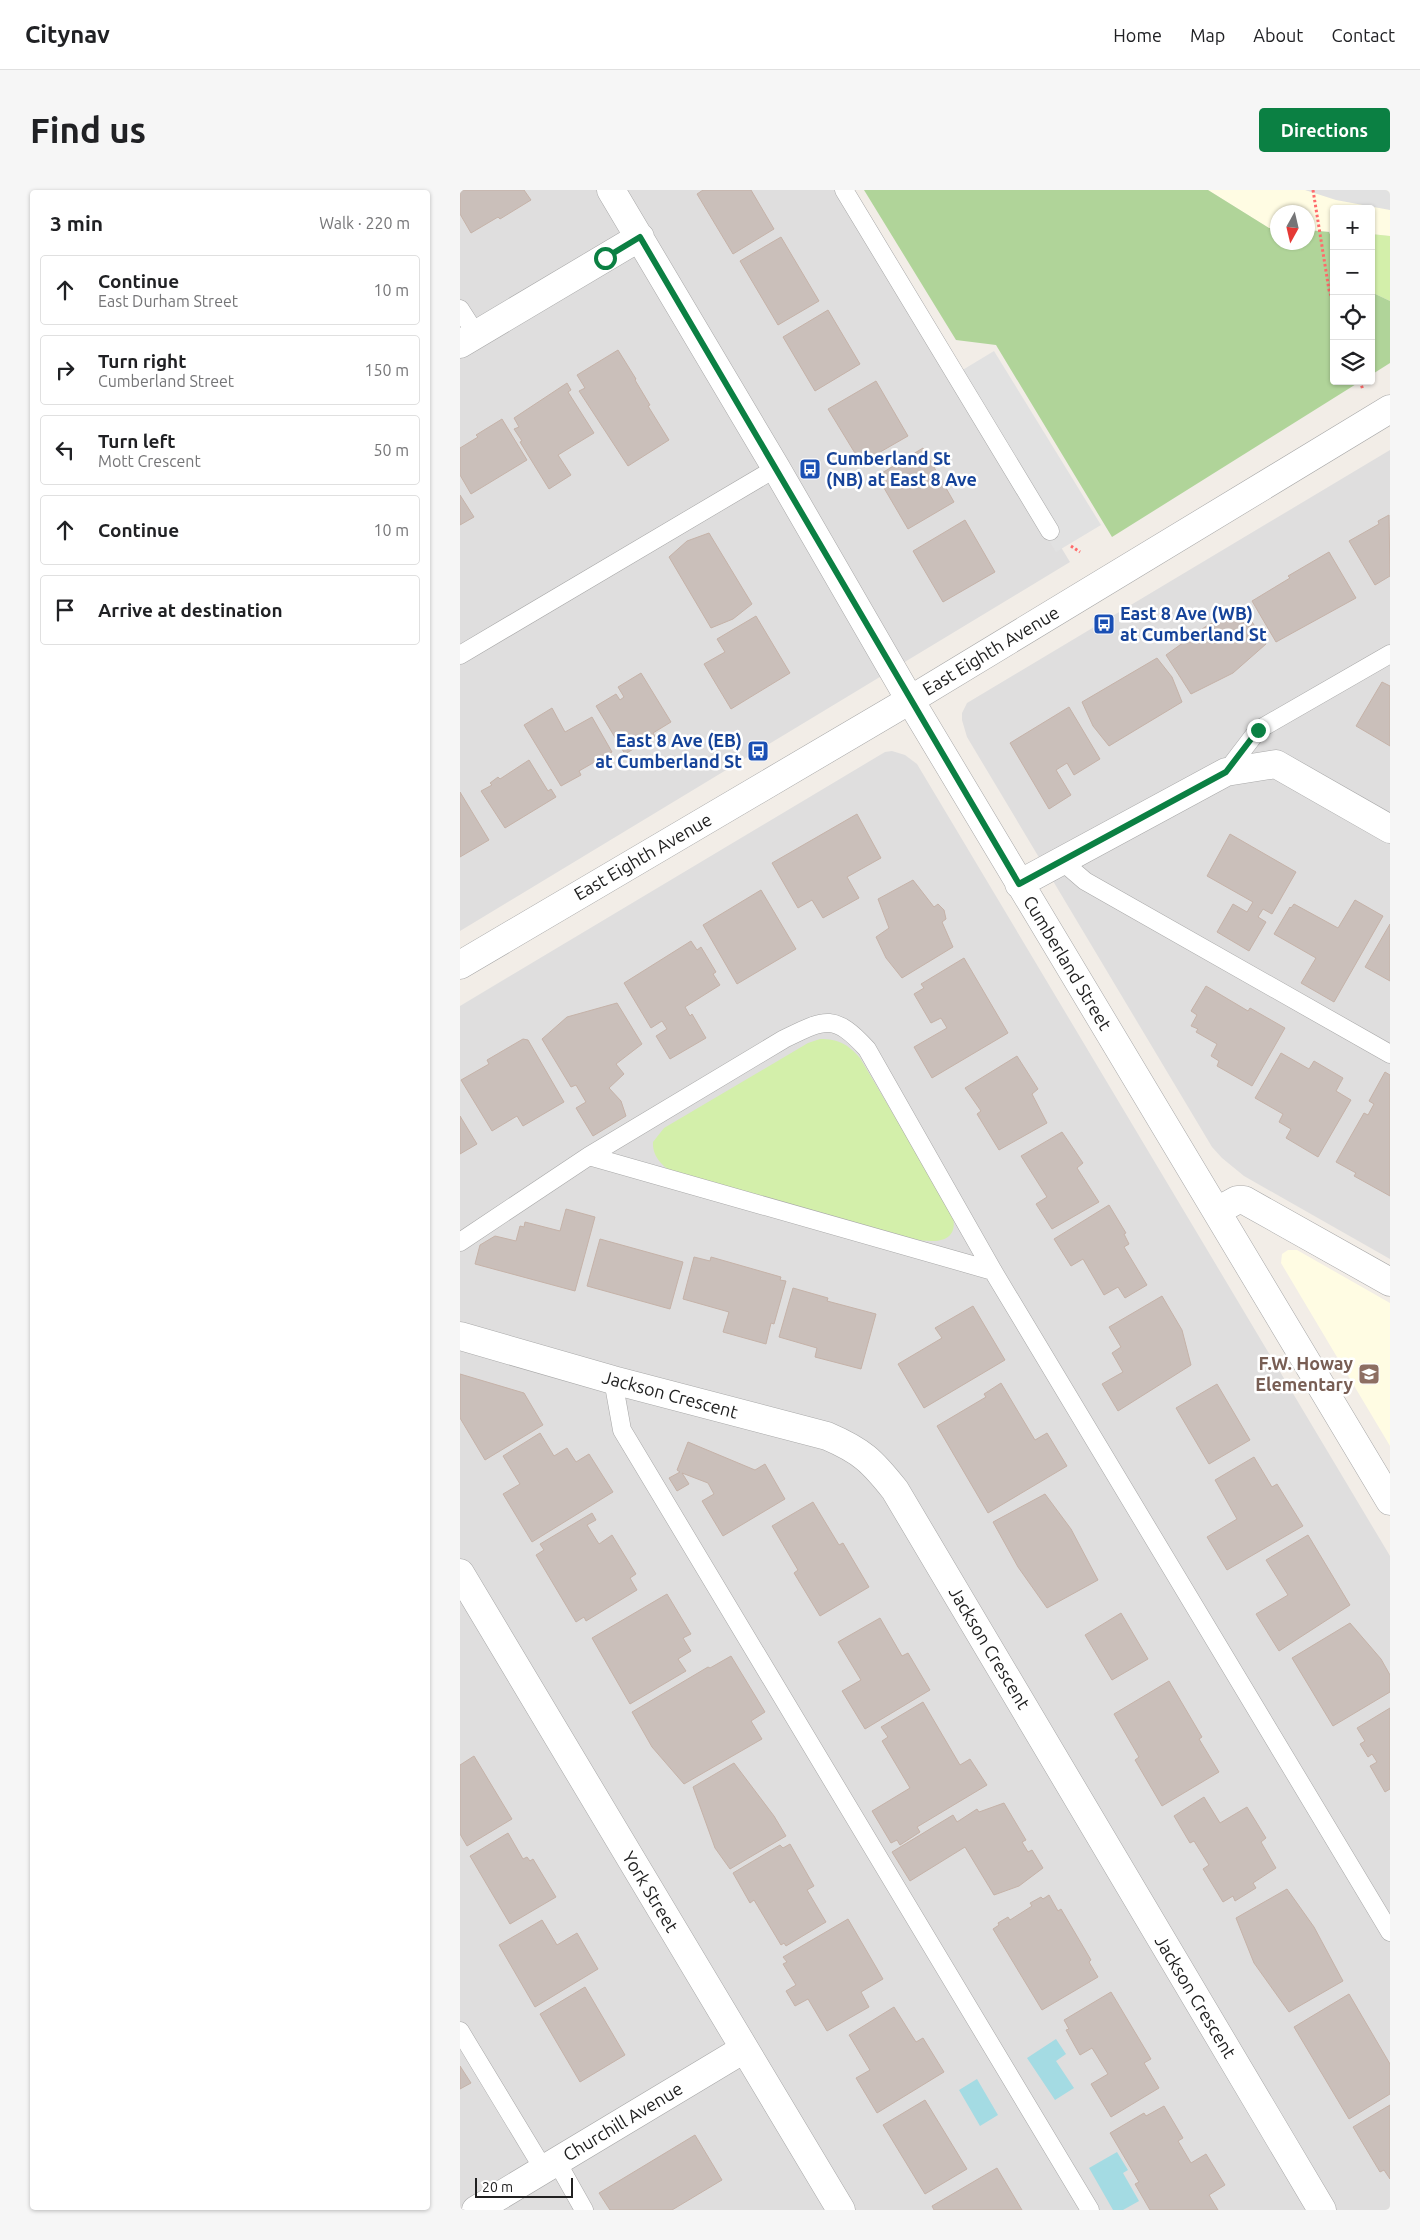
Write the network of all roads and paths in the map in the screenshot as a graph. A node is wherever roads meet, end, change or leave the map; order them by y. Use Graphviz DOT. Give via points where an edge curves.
graph roads {
  1 [pos="610,190"];
  2 [pos="844,190"];
  3 [pos="1313,190"];
  4 [pos="640,237"];
  5 [pos="1331,295"];
  6 [pos="460,309"];
  7 [pos="468,339"];
  8 [pos="1390,409"];
  9 [pos="776,468"];
  10 [pos="1050,531"];
  11 [pos="460,654"];
  12 [pos="1390,654"];
  13 [pos="910,700"];
  14 [pos="1226,772"];
  15 [pos="1390,829"];
  16 [pos="1063,862"];
  17 [pos="1019,884"];
  18 [pos="460,965"];
  19 [pos="1390,1054"];
  20 [pos="590,1156"];
  21 [pos="1217,1211"];
  22 [pos="460,1242"];
  23 [pos="993,1271"];
  24 [pos="1390,1282"];
  25 [pos="460,1336"];
  26 [pos="613,1380"];
  27 [pos="1390,1501"];
  28 [pos="460,1573"];
  29 [pos="1390,1932"];
  30 [pos="460,2031"];
  31 [pos="744,2049"];
  32 [pos="550,2166"];
  33 [pos="476,2210"];
  34 [pos="584,2210"];
  35 [pos="841,2210"];
  36 [pos="1090,2210"];
  37 [pos="1322,2210"];
  1 -- 4 [label="street, Cumberland Street"];
  2 -- 10 [label="lane"];
  3 -- 5 [label="path"];
  4 -- 7 [label="street"];
  4 -- 9 [label="street, Cumberland Street"];
  6 -- 7 [label="lane"];
  8 -- 13 [label="street, East Eighth Avenue"];
  9 -- 11 [label="lane"];
  9 -- 13 [label="street, Cumberland Street"];
  12 -- 14 [label="lane" via="1258,730"];
  13 -- 17 [label="street, Cumberland Street"];
  13 -- 18 [label="street, East Eighth Avenue"];
  14 -- 15 [label="street" via="1276,764"];
  14 -- 16 [label="street"];
  16 -- 17 [label="street"];
  16 -- 19 [label="lane" via="1085,881"];
  17 -- 21 [label="street, Cumberland Street"];
  20 -- 22 [label="lane"];
  20 -- 23 [label="lane"];
  20 -- 23 [label="lane" via="784,1039 811,1026 832,1022 849,1030 867,1049"];
  21 -- 24 [label="street" via="1236,1200 1244,1200"];
  21 -- 27 [label="street, Cumberland Street"];
  23 -- 29 [label="lane"];
  25 -- 26 [label="street, Jackson Crescent"];
  26 -- 36 [label="lane" via="622,1430"];
  26 -- 37 [label="street, Jackson Crescent" via="827,1436 871,1460 895,1490"];
  28 -- 31 [label="street, York Street"];
  30 -- 32 [label="lane"];
  31 -- 32 [label="street, Churchill Avenue"];
  31 -- 35 [label="street, York Street"];
  32 -- 33 [label="street, Churchill Avenue"];
  32 -- 34 [label="lane"];
}
